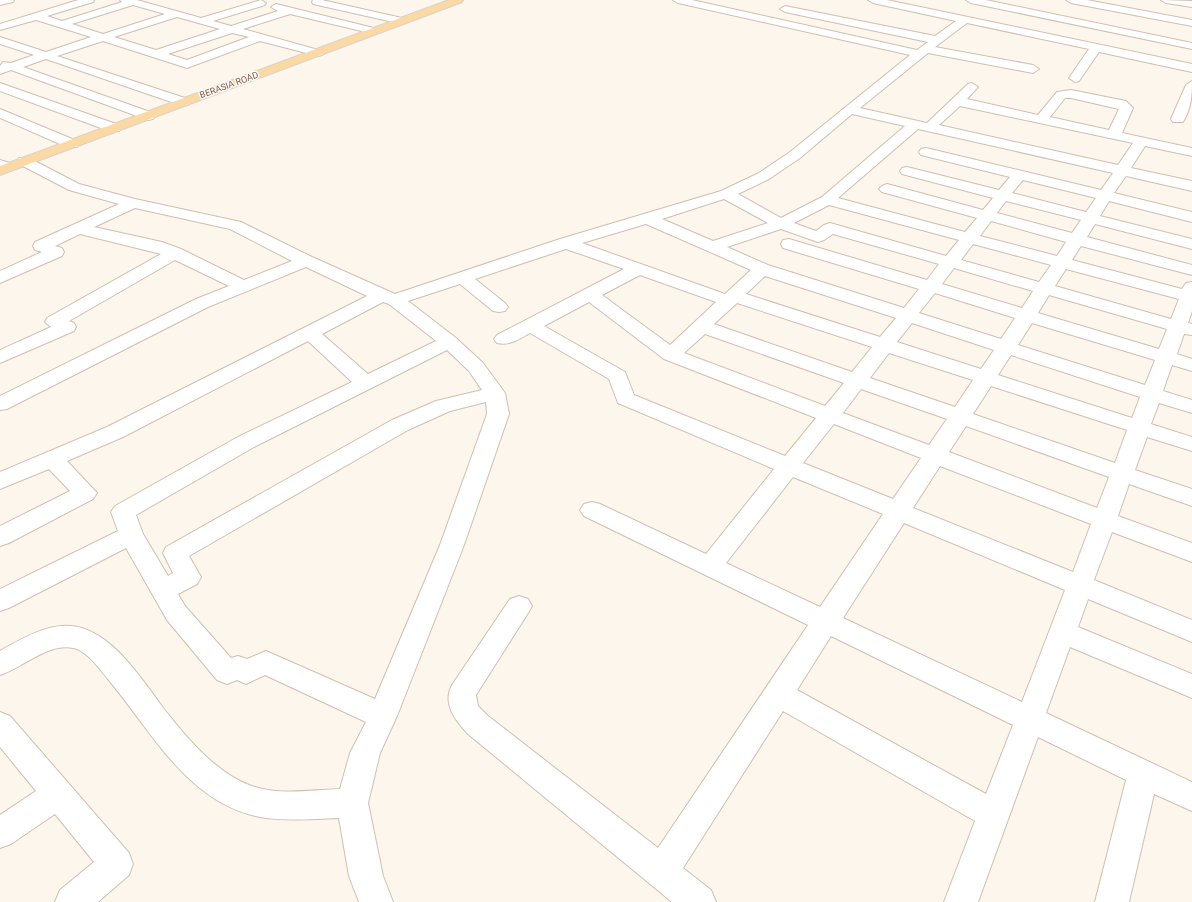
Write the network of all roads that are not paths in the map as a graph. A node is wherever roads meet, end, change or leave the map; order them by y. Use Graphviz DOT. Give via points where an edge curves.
graph roads {
  1 [pos="88,0"];
  2 [pos="248,0"];
  3 [pos="308,0"];
  4 [pos="456,0"];
  5 [pos="678,0"];
  6 [pos="873,0"];
  7 [pos="1026,0"];
  8 [pos="1071,0"];
  9 [pos="1166,0"];
  10 [pos="134,1"];
  11 [pos="0,2"];
  12 [pos="176,2"];
  13 [pos="1095,2"];
  14 [pos="13,3"];
  15 [pos="261,3"];
  16 [pos="1191,3"];
  17 [pos="773,4"];
  18 [pos="965,6"];
  19 [pos="155,8"];
  20 [pos="1012,8"];
  21 [pos="194,10"];
  22 [pos="290,10"];
  23 [pos="0,11"];
  24 [pos="178,14"];
  25 [pos="1147,14"];
  26 [pos="133,15"];
  27 [pos="35,16"];
  28 [pos="752,16"];
  29 [pos="202,21"];
  30 [pos="402,21"];
  31 [pos="949,22"];
  32 [pos="60,24"];
  33 [pos="1192,24"];
  34 [pos="96,26"];
  35 [pos="0,27"];
  36 [pos="181,28"];
  37 [pos="230,29"];
  38 [pos="82,31"];
  39 [pos="374,31"];
  40 [pos="1123,32"];
  41 [pos="260,37"];
  42 [pos="103,38"];
  43 [pos="147,39"];
  44 [pos="0,40"];
  45 [pos="930,42"];
  46 [pos="127,45"];
  47 [pos="1192,46"];
  48 [pos="1098,48"];
  49 [pos="318,53"];
  50 [pos="157,54"];
  51 [pos="45,56"];
  52 [pos="4,66"];
  53 [pos="1192,68"];
  54 [pos="1034,69"];
  55 [pos="1075,78"];
  56 [pos="1192,85"];
  57 [pos="0,87"];
  58 [pos="972,87"];
  59 [pos="957,101"];
  60 [pos="183,102"];
  61 [pos="852,110"];
  62 [pos="0,113"];
  63 [pos="148,116"];
  64 [pos="1041,119"];
  65 [pos="1178,119"];
  66 [pos="929,127"];
  67 [pos="114,128"];
  68 [pos="1114,135"];
  69 [pos="1140,141"];
  70 [pos="72,144"];
  71 [pos="1192,152"];
  72 [pos="908,155"];
  73 [pos="8,166"];
  74 [pos="1121,170"];
  75 [pos="1019,175"];
  76 [pos="1192,186"];
  77 [pos="887,189"];
  78 [pos="726,194"];
  79 [pos="1003,195"];
  80 [pos="1105,196"];
  81 [pos="827,200"];
  82 [pos="133,203"];
  83 [pos="987,216"];
  84 [pos="1192,217"];
  85 [pos="647,218"];
  86 [pos="1090,218"];
  87 [pos="781,224"];
  88 [pos="79,229"];
  89 [pos="970,238"];
  90 [pos="1076,240"];
  91 [pos="566,243"];
  92 [pos="789,244"];
  93 [pos="1192,244"];
  94 [pos="711,246"];
  95 [pos="175,253"];
  96 [pos="306,260"];
  97 [pos="950,262"];
  98 [pos="1061,262"];
  99 [pos="638,269"];
  100 [pos="762,269"];
  101 [pos="1192,270"];
  102 [pos="462,277"];
  103 [pos="0,278"];
  104 [pos="243,286"];
  105 [pos="931,287"];
  106 [pos="1044,288"];
  107 [pos="590,294"];
  108 [pos="1191,294"];
  109 [pos="388,298"];
  110 [pos="731,298"];
  111 [pos="499,307"];
  112 [pos="908,316"];
  113 [pos="1027,316"];
  114 [pos="529,326"];
  115 [pos="702,326"];
  116 [pos="1185,328"];
  117 [pos="309,332"];
  118 [pos="504,339"];
  119 [pos="449,342"];
  120 [pos="884,345"];
  121 [pos="1006,347"];
  122 [pos="671,355"];
  123 [pos="0,357"];
  124 [pos="1166,357"];
  125 [pos="1192,365"];
  126 [pos="986,378"];
  127 [pos="857,380"];
  128 [pos="366,383"];
  129 [pos="495,393"];
  130 [pos="1152,394"];
  131 [pos="0,404"];
  132 [pos="1192,407"];
  133 [pos="828,416"];
  134 [pos="960,417"];
  135 [pos="1139,427"];
  136 [pos="1192,444"];
  137 [pos="935,455"];
  138 [pos="52,459"];
  139 [pos="790,465"];
  140 [pos="1122,474"];
  141 [pos="0,481"];
  142 [pos="1192,498"];
  143 [pos="592,510"];
  144 [pos="899,510"];
  145 [pos="1105,520"];
  146 [pos="131,535"];
  147 [pos="0,537"];
  148 [pos="1192,553"];
  149 [pos="710,566"];
  150 [pos="1080,585"];
  151 [pos="163,591"];
  152 [pos="0,601"];
  153 [pos="519,606"];
  154 [pos="826,622"];
  155 [pos="1063,632"];
  156 [pos="1192,632"];
  157 [pos="0,664"];
  158 [pos="1192,686"];
  159 [pos="779,694"];
  160 [pos="383,716"];
  161 [pos="1030,719"];
  162 [pos="3,733"];
  163 [pos="1143,773"];
  164 [pos="58,794"];
  165 [pos="1192,797"];
  166 [pos="352,803"];
  167 [pos="994,815"];
  168 [pos="0,833"];
  169 [pos="662,871"];
  170 [pos="72,902"];
  171 [pos="376,902"];
  172 [pos="699,902"];
  173 [pos="961,902"];
  174 [pos="1112,902"];
  1 -- 27 [label="street"];
  2 -- 15 [label="street"];
  3 -- 30 [label="street"];
  4 -- 30 [label="main road, BERASIA ROAD"];
  5 -- 28 [label="street"];
  6 -- 31 [label="street"];
  7 -- 20 [label="street"];
  8 -- 13 [label="street"];
  9 -- 16 [label="street"];
  10 -- 19 [label="street"];
  10 -- 32 [label="street"];
  11 -- 14 [label="street"];
  12 -- 19 [label="street"];
  13 -- 25 [label="street"];
  14 -- 23 [label="street"];
  15 -- 22 [label="street"];
  15 -- 29 [label="street"];
  17 -- 28 [label="street"];
  17 -- 45 [label="street"];
  18 -- 20 [label="street"];
  18 -- 31 [label="street"];
  18 -- 48 [label="street"];
  19 -- 24 [label="street"];
  19 -- 26 [label="street"];
  20 -- 40 [label="street"];
  21 -- 24 [label="street"];
  22 -- 37 [label="street"];
  22 -- 39 [label="street"];
  24 -- 29 [label="street"];
  24 -- 42 [label="street"];
  25 -- 33 [label="street"];
  25 -- 40 [label="street"];
  27 -- 32 [label="street"];
  27 -- 35 [label="street"];
  28 -- 45 [label="street"];
  29 -- 36 [label="street"];
  29 -- 37 [label="street"];
  30 -- 39 [label="main road, BERASIA ROAD"];
  31 -- 45 [label="street"];
  32 -- 38 [label="street"];
  34 -- 38 [label="street"];
  37 -- 41 [label="street"];
  37 -- 50 [label="street"];
  38 -- 42 [label="street"];
  39 -- 49 [label="main road, BERASIA ROAD"];
  40 -- 47 [label="street"];
  40 -- 48 [label="street"];
  41 -- 49 [label="street"];
  41 -- 50 [label="street" via="187,64"];
  42 -- 46 [label="street"];
  42 -- 51 [label="street"];
  43 -- 46 [label="street"];
  44 -- 51 [label="street"];
  45 -- 54 [label="street"];
  45 -- 61 [label="street"];
  46 -- 50 [label="street"];
  48 -- 53 [label="street"];
  48 -- 55 [label="street"];
  49 -- 60 [label="main road, BERASIA ROAD"];
  51 -- 52 [label="street"];
  51 -- 60 [label="street"];
  52 -- 63 [label="street"];
  56 -- 65 [label="street"];
  57 -- 67 [label="street"];
  58 -- 59 [label="street"];
  59 -- 64 [label="street"];
  59 -- 66 [label="street"];
  60 -- 63 [label="main road, BERASIA ROAD"];
  61 -- 66 [label="street"];
  61 -- 78 [label="street" via="764,176"];
  62 -- 70 [label="street"];
  63 -- 67 [label="main road, BERASIA ROAD"];
  64 -- 68 [label="street"];
  64 -- 68 [label="street" via="1061,95 1071,94 1121,104 1126,108"];
  66 -- 72 [label="street"];
  66 -- 72 [label="street"];
  66 -- 74 [label="street"];
  67 -- 70 [label="main road, BERASIA ROAD"];
  68 -- 69 [label="street"];
  69 -- 71 [label="street"];
  69 -- 74 [label="street"];
  70 -- 73 [label="main road, BERASIA ROAD"];
  72 -- 75 [label="street"];
  72 -- 79 [label="street" via="907,171"];
  72 -- 81 [label="street"];
  73 -- 82 [label="street" via="74,188"];
  74 -- 76 [label="street"];
  74 -- 80 [label="street"];
  75 -- 79 [label="street"];
  75 -- 80 [label="street"];
  77 -- 83 [label="street"];
  78 -- 85 [label="street"];
  78 -- 87 [label="street"];
  79 -- 83 [label="street"];
  79 -- 86 [label="street"];
  80 -- 84 [label="street"];
  80 -- 86 [label="street"];
  81 -- 87 [label="street"];
  81 -- 89 [label="street"];
  82 -- 88 [label="street"];
  82 -- 96 [label="street" via="236,225"];
  83 -- 89 [label="street"];
  83 -- 90 [label="street"];
  85 -- 91 [label="street"];
  85 -- 94 [label="street"];
  86 -- 90 [label="street"];
  86 -- 93 [label="street"];
  87 -- 94 [label="street"];
  87 -- 97 [label="street" via="818,237 830,228"];
  88 -- 95 [label="street" via="156,246"];
  88 -- 103 [label="street" via="41,246 56,252"];
  89 -- 97 [label="street"];
  89 -- 98 [label="street"];
  90 -- 98 [label="street"];
  90 -- 101 [label="street"];
  91 -- 99 [label="street"];
  91 -- 102 [label="street"];
  92 -- 105 [label="street"];
  94 -- 100 [label="street"];
  95 -- 104 [label="street"];
  95 -- 123 [label="street" via="54,322 67,327"];
  96 -- 104 [label="street"];
  96 -- 109 [label="street"];
  97 -- 105 [label="street"];
  97 -- 106 [label="street"];
  98 -- 106 [label="street"];
  98 -- 108 [label="street"];
  99 -- 107 [label="street"];
  99 -- 110 [label="street"];
  100 -- 110 [label="street"];
  100 -- 112 [label="street"];
  102 -- 109 [label="street"];
  102 -- 111 [label="street"];
  104 -- 131 [label="street" via="202,303"];
  105 -- 112 [label="street"];
  105 -- 113 [label="street"];
  106 -- 113 [label="street"];
  106 -- 116 [label="street"];
  107 -- 114 [label="street"];
  107 -- 122 [label="street"];
  108 -- 116 [label="street"];
  109 -- 117 [label="street"];
  109 -- 119 [label="street"];
  110 -- 115 [label="street"];
  110 -- 120 [label="street"];
  112 -- 120 [label="street"];
  112 -- 121 [label="street"];
  113 -- 121 [label="street"];
  113 -- 124 [label="street"];
  114 -- 118 [label="street"];
  114 -- 139 [label="street" via="618,376 625,399"];
  115 -- 122 [label="street"];
  115 -- 127 [label="street"];
  116 -- 124 [label="street"];
  117 -- 128 [label="street"];
  117 -- 138 [label="street" via="115,432"];
  119 -- 128 [label="street"];
  119 -- 129 [label="street" via="476,367"];
  120 -- 126 [label="street"];
  120 -- 127 [label="street"];
  121 -- 126 [label="street"];
  121 -- 130 [label="street"];
  122 -- 133 [label="street"];
  124 -- 125 [label="street"];
  124 -- 130 [label="street"];
  126 -- 134 [label="street"];
  126 -- 135 [label="street"];
  127 -- 133 [label="street"];
  127 -- 134 [label="street"];
  128 -- 146 [label="street" via="246,442 123,512"];
  129 -- 151 [label="street" via="443,406 400,425 175,553 188,577"];
  129 -- 160 [label="street" via="498,414 452,546"];
  130 -- 132 [label="street"];
  130 -- 135 [label="street"];
  133 -- 137 [label="street"];
  133 -- 139 [label="street"];
  134 -- 137 [label="street"];
  134 -- 140 [label="street"];
  135 -- 136 [label="street"];
  135 -- 140 [label="street"];
  137 -- 144 [label="street"];
  137 -- 145 [label="street"];
  138 -- 141 [label="street"];
  138 -- 147 [label="street" via="85,493"];
  139 -- 144 [label="street"];
  139 -- 149 [label="street"];
  140 -- 142 [label="street"];
  140 -- 145 [label="street"];
  143 -- 149 [label="street"];
  144 -- 150 [label="street"];
  144 -- 154 [label="street"];
  145 -- 148 [label="street"];
  145 -- 150 [label="street"];
  146 -- 151 [label="street"];
  146 -- 152 [label="street"];
  149 -- 154 [label="street"];
  150 -- 155 [label="street"];
  150 -- 156 [label="street"];
  151 -- 160 [label="street" via="176,613 227,672 238,666 246,672 266,662"];
  153 -- 169 [label="street" via="462,693 466,711 478,725"];
  154 -- 159 [label="street"];
  154 -- 161 [label="street"];
  155 -- 158 [label="street"];
  155 -- 161 [label="street"];
  157 -- 166 [label="street" via="42,641 73,637 92,645 109,660 162,728 215,783 242,798 277,805"];
  159 -- 167 [label="street"];
  159 -- 169 [label="street"];
  160 -- 166 [label="street" via="365,753"];
  161 -- 163 [label="street"];
  161 -- 167 [label="street"];
  162 -- 164 [label="street"];
  163 -- 165 [label="street"];
  163 -- 174 [label="street"];
  164 -- 168 [label="street"];
  164 -- 170 [label="street" via="117,864"];
  166 -- 171 [label="street" via="366,876"];
  167 -- 173 [label="street"];
  169 -- 172 [label="street"];
}
